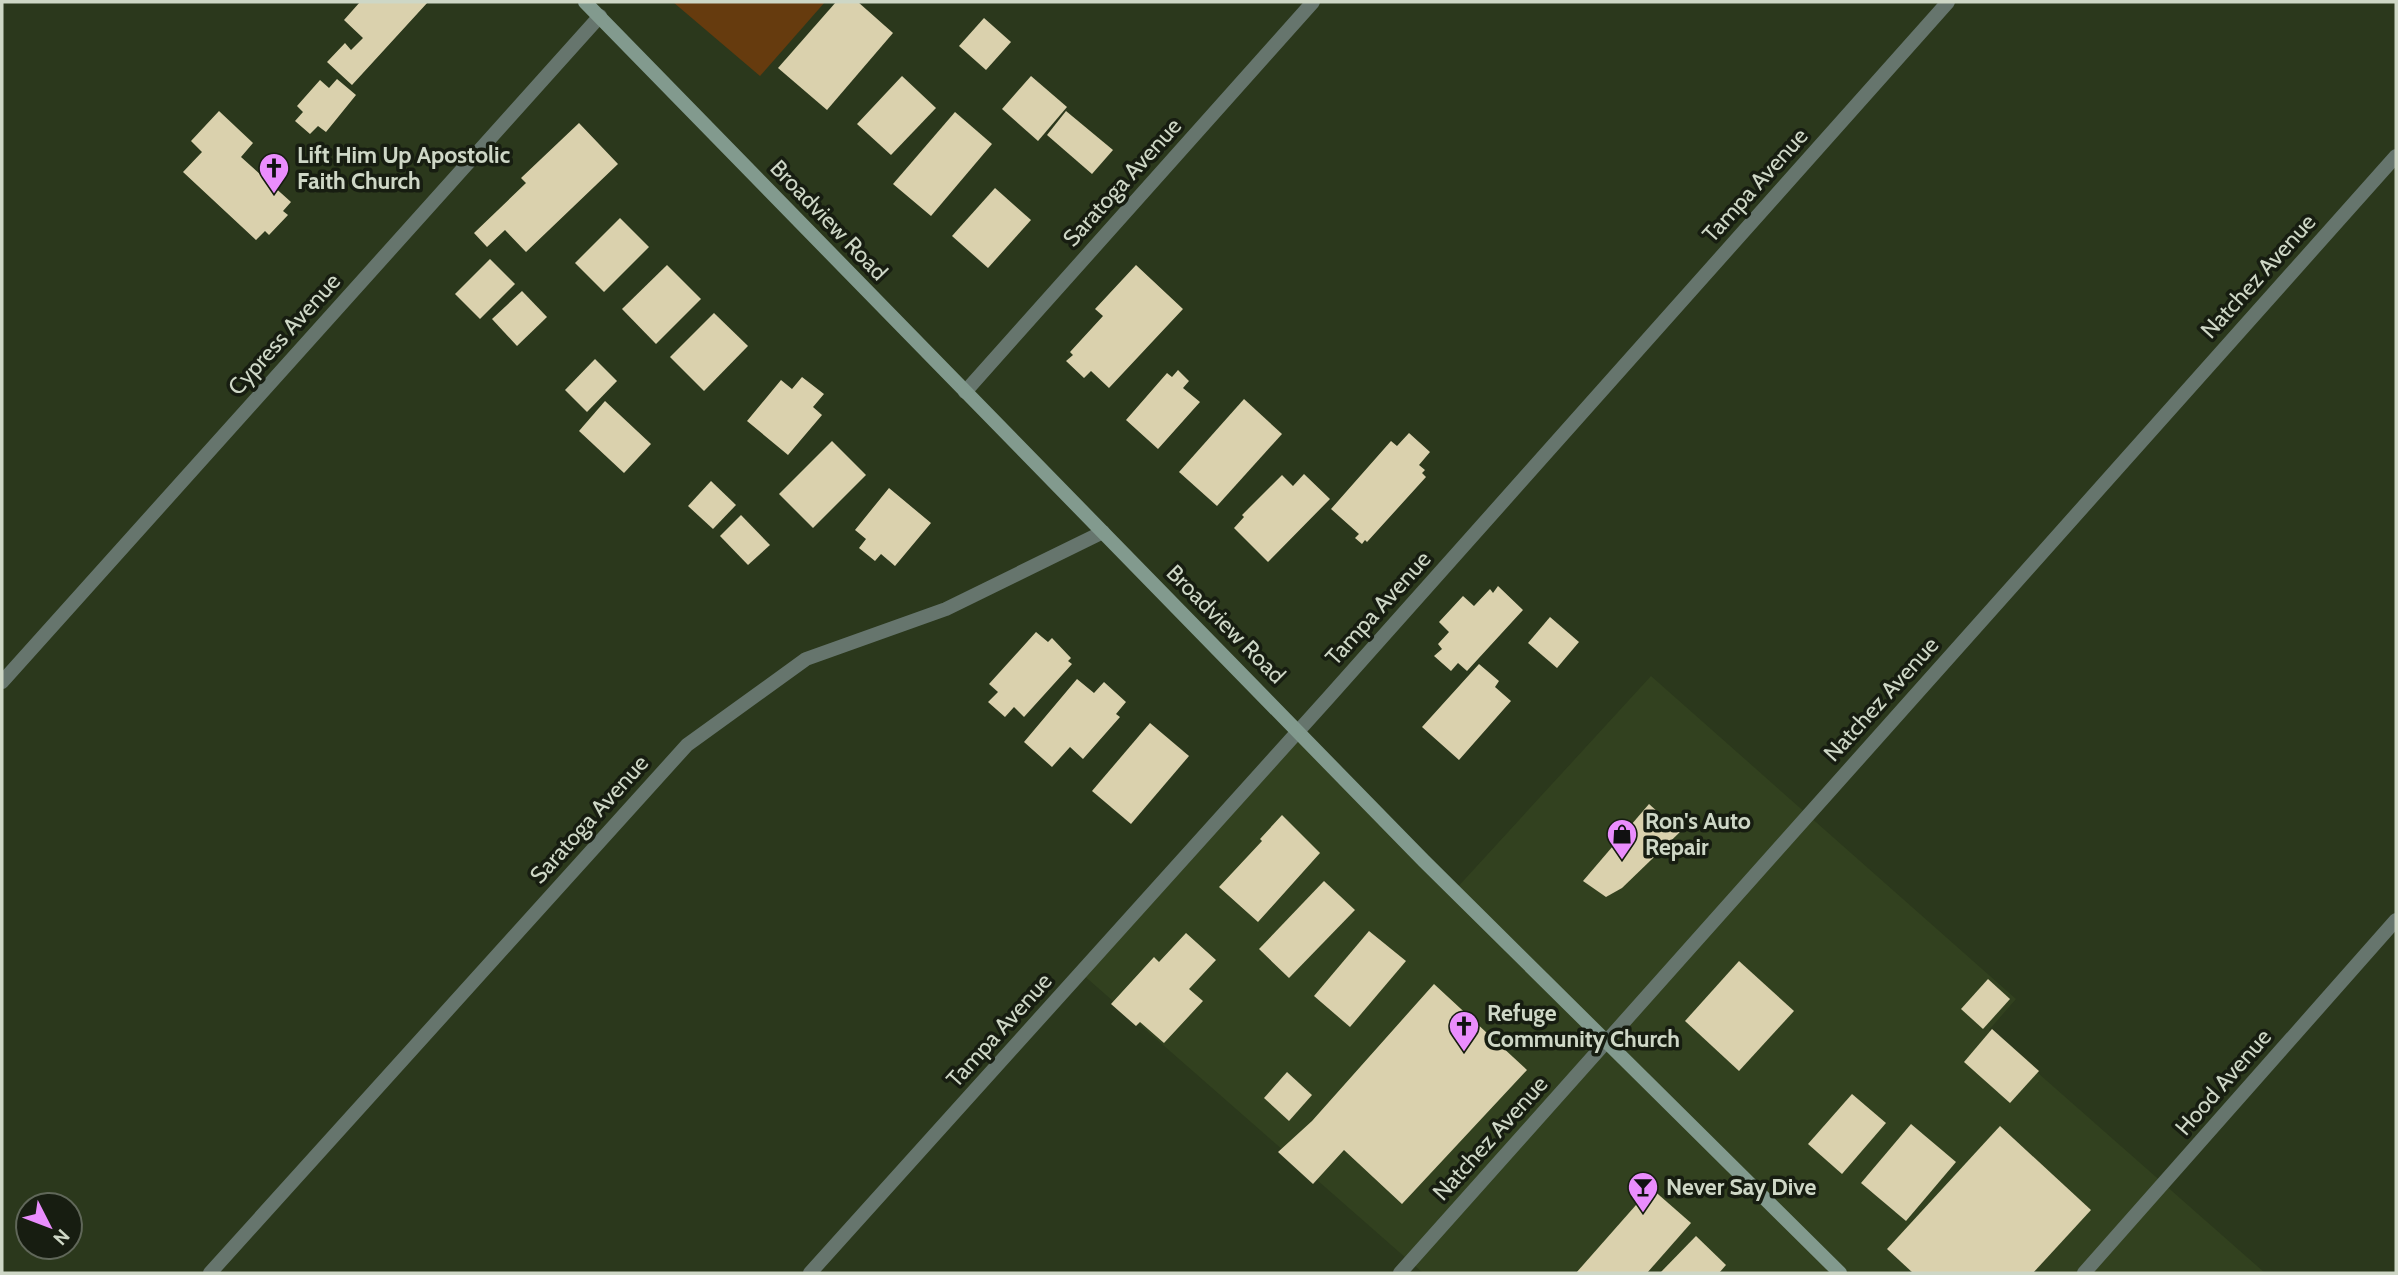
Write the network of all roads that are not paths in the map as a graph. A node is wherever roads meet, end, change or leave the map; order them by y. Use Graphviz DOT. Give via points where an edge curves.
graph roads {
  1 [pos="585,2"];
  2 [pos="1313,2"];
  3 [pos="1948,2"];
  4 [pos="600,16"];
  5 [pos="2396,156"];
  6 [pos="965,392"];
  7 [pos="1103,532"];
  8 [pos="2,682"];
  9 [pos="1299,731"];
  10 [pos="2396,920"];
  11 [pos="1607,1043"];
  12 [pos="210,1273"];
  13 [pos="810,1273"];
  14 [pos="1399,1273"];
  15 [pos="1840,1273"];
  16 [pos="2084,1273"];
  1 -- 4 [label="main road, Broadview Road"];
  2 -- 6 [label="street, Saratoga Avenue"];
  3 -- 9 [label="street, Tampa Avenue"];
  4 -- 6 [label="main road, Broadview Road"];
  4 -- 8 [label="street, Cypress Avenue"];
  5 -- 11 [label="street, Natchez Avenue"];
  6 -- 7 [label="main road, Broadview Road"];
  7 -- 9 [label="main road, Broadview Road"];
  7 -- 12 [label="street, Saratoga Avenue" via="946,609 806,659 687,745"];
  9 -- 11 [label="main road, Broadview Road"];
  9 -- 13 [label="street, Tampa Avenue"];
  10 -- 16 [label="street, Hood Avenue"];
  11 -- 14 [label="street, Natchez Avenue"];
  11 -- 15 [label="main road, Broadview Road"];
}
